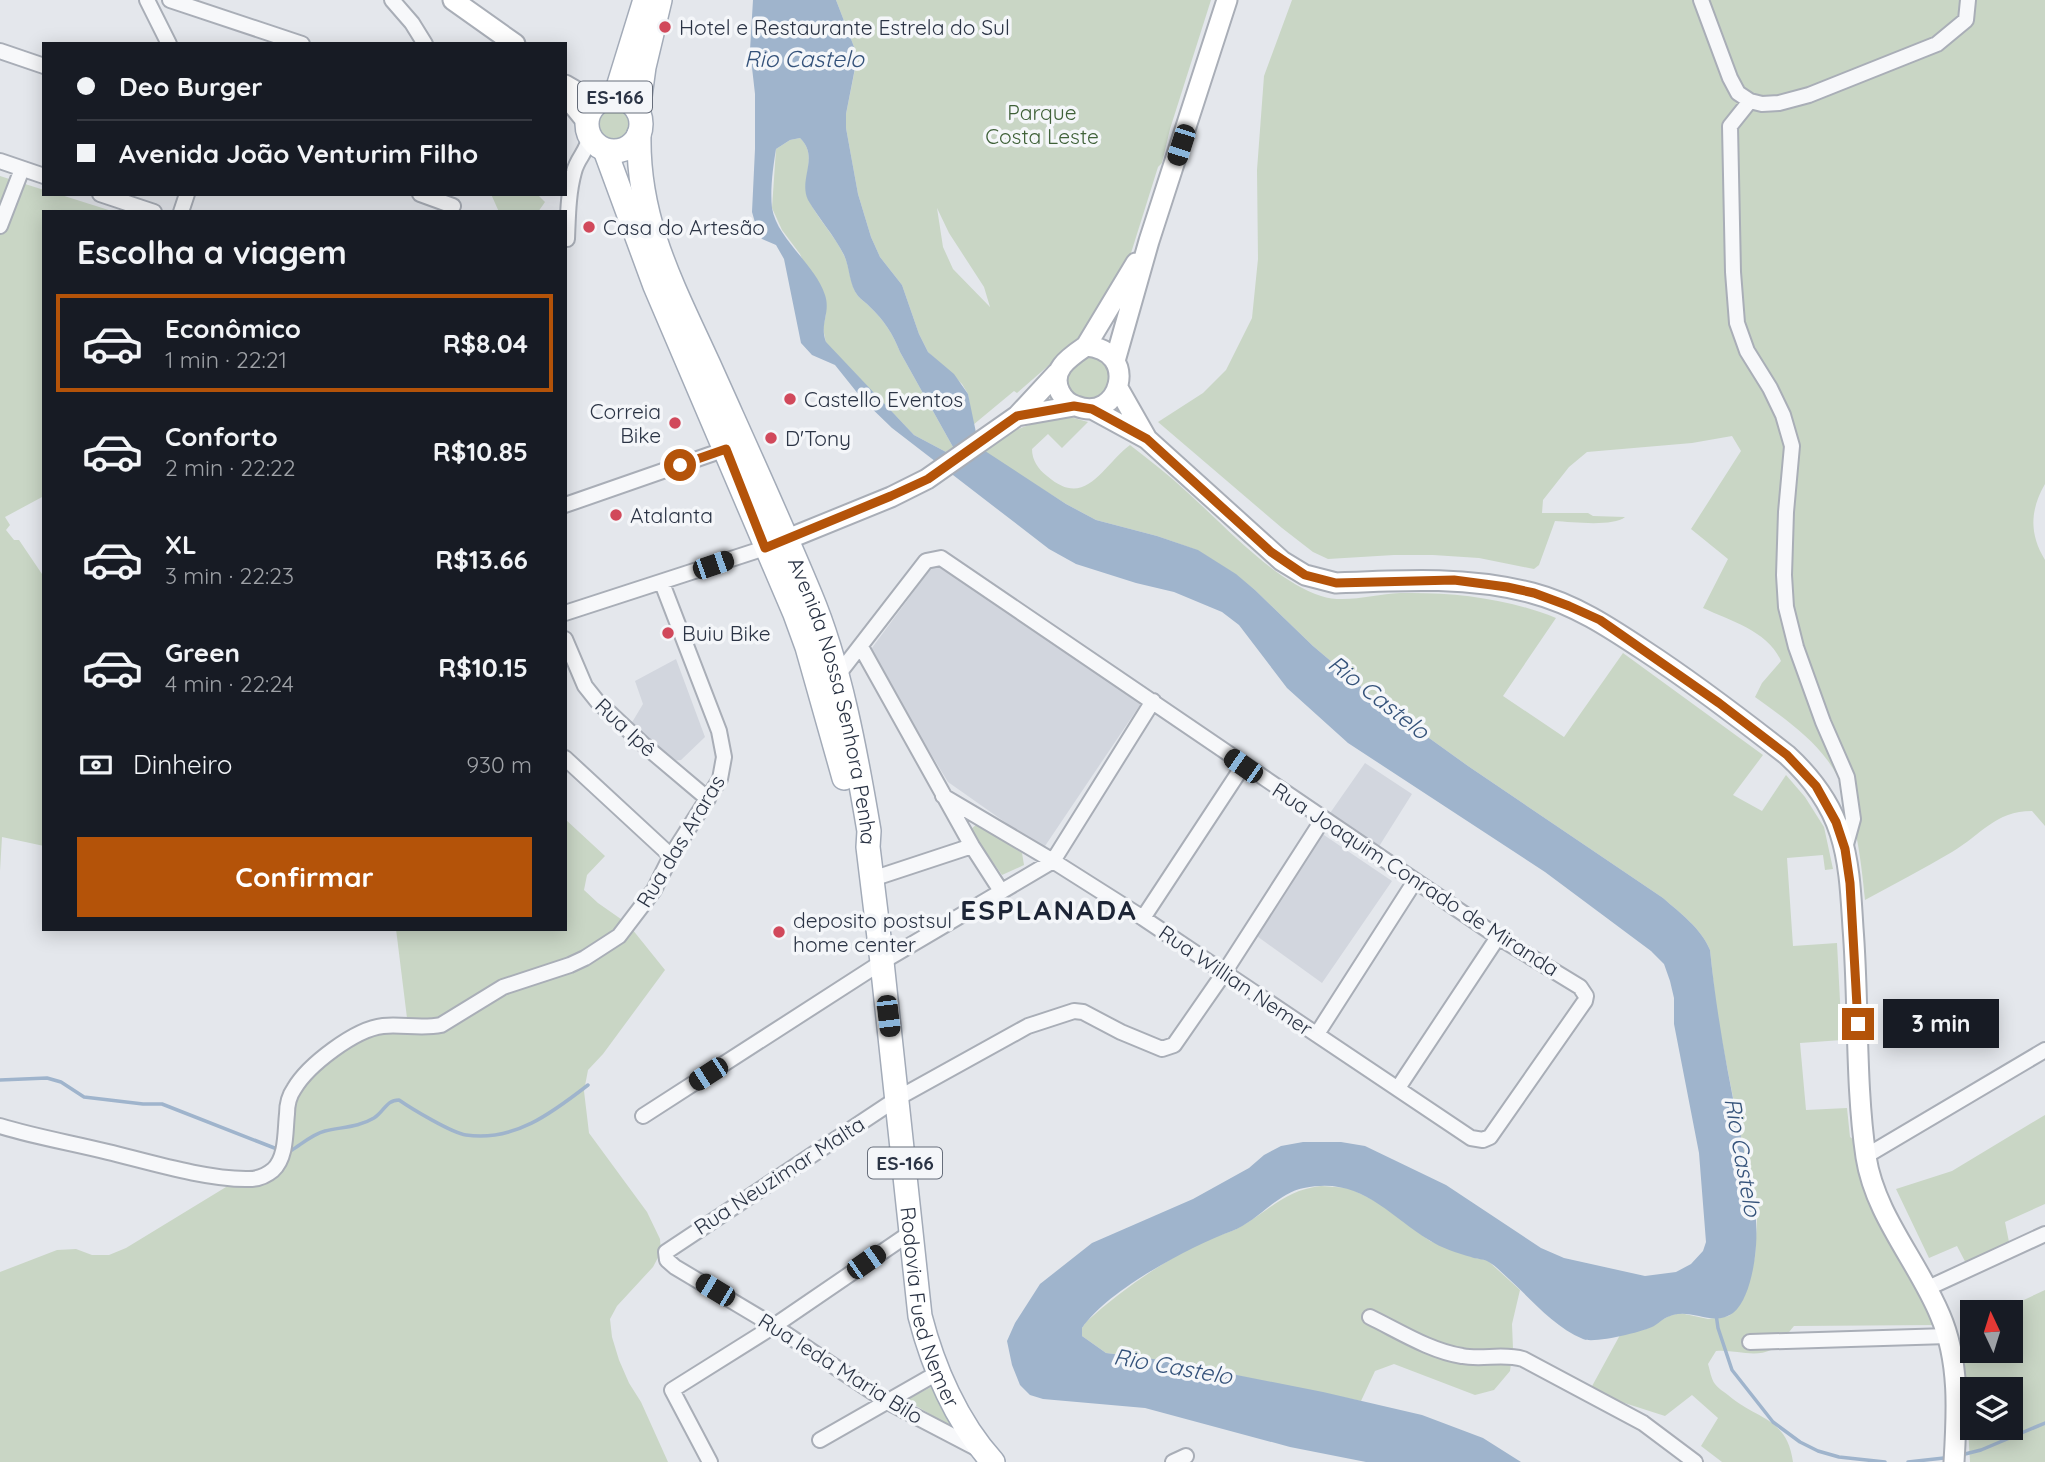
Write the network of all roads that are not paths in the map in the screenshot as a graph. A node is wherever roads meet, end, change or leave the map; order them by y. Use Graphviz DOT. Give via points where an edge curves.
graph roads {
  1 [pos="147,0"];
  2 [pos="170,0"];
  3 [pos="392,0"];
  4 [pos="453,0"];
  5 [pos="645,0"];
  6 [pos="660,0"];
  7 [pos="1227,0"];
  8 [pos="1701,0"];
  9 [pos="1968,0"];
  10 [pos="168,42"];
  11 [pos="296,42"];
  12 [pos="424,42"];
  13 [pos="512,42"];
  14 [pos="0,51"];
  15 [pos="42,65"];
  16 [pos="567,86"];
  17 [pos="567,98"];
  18 [pos="607,98"];
  19 [pos="1750,101"];
  20 [pos="638,111"];
  21 [pos="639,134"];
  22 [pos="594,141"];
  23 [pos="0,162"];
  24 [pos="22,169"];
  25 [pos="42,175"];
  26 [pos="106,196"];
  27 [pos="427,196"];
  28 [pos="454,204"];
  29 [pos="148,210"];
  30 [pos="0,226"];
  31 [pos="567,239"];
  32 [pos="1150,241"];
  33 [pos="1086,346"];
  34 [pos="1115,361"];
  35 [pos="1057,373"];
  36 [pos="1118,388"];
  37 [pos="1083,407"];
  38 [pos="1017,416"];
  39 [pos="1147,439"];
  40 [pos="726,449"];
  41 [pos="567,504"];
  42 [pos="775,544"];
  43 [pos="662,583"];
  44 [pos="567,611"];
  45 [pos="567,644"];
  46 [pos="861,648"];
  47 [pos="837,676"];
  48 [pos="1153,701"];
  49 [pos="567,760"];
  50 [pos="1243,766"];
  51 [pos="943,796"];
  52 [pos="708,799"];
  53 [pos="1323,819"];
  54 [pos="972,846"];
  55 [pos="868,847"];
  56 [pos="1845,849"];
  57 [pos="671,856"];
  58 [pos="1053,861"];
  59 [pos="872,879"];
  60 [pos="1415,881"];
  61 [pos="1001,891"];
  62 [pos="1143,918"];
  63 [pos="1498,937"];
  64 [pos="882,962"];
  65 [pos="1224,973"];
  66 [pos="1317,1034"];
  67 [pos="2045,1050"];
  68 [pos="1398,1088"];
  69 [pos="898,1098"];
  70 [pos="643,1116"];
  71 [pos="0,1126"];
  72 [pos="1490,1137"];
  73 [pos="1866,1156"];
  74 [pos="913,1231"];
  75 [pos="2045,1234"];
  76 [pos="666,1256"];
  77 [pos="1928,1288"];
  78 [pos="1370,1317"];
  79 [pos="774,1326"];
  80 [pos="1948,1336"];
  81 [pos="1750,1342"];
  82 [pos="939,1372"];
  83 [pos="886,1401"];
  84 [pos="820,1440"];
  85 [pos="988,1457"];
  86 [pos="710,1462"];
  87 [pos="1695,1462"];
  88 [pos="1954,1462"];
  1 -- 10 [label="street"];
  2 -- 11 [label="street"];
  3 -- 12 [label="street"];
  4 -- 13 [label="street"];
  5 -- 18 [label="main road, ES-166"];
  6 -- 20 [label="main road, ES-166"];
  7 -- 32 [label="street"];
  8 -- 19 [label="street" via="1730,78 1738,93"];
  9 -- 19 [label="street" via="1966,20 1937,44 1810,95 1779,103"];
  14 -- 15 [label="street"];
  16 -- 18 [label="street" via="584,96"];
  17 -- 22 [label="street"];
  18 -- 20 [label="main road, ES-166" via="628,100"];
  18 -- 22 [label="main road, ES-166" via="593,108"];
  19 -- 56 [label="street" via="1730,126 1737,323 1747,351 1783,415 1792,446 1785,537 1786,607 1805,672 1847,777 1853,819"];
  20 -- 21 [label="main road, ES-166"];
  21 -- 22 [label="main road, ES-166" via="618,150"];
  21 -- 42 [label="main road, Avenida Nossa Senhora Penha / ES-166" via="639,178 658,248"];
  22 -- 31 [label="street" via="578,160 569,191"];
  22 -- 40 [label="main road, Avenida Nossa Senhora Penha / ES-166"];
  23 -- 24 [label="street"];
  24 -- 25 [label="street"];
  24 -- 30 [label="street"];
  26 -- 29 [label="street"];
  27 -- 28 [label="street"];
  32 -- 33 [label="street"];
  32 -- 34 [label="street"];
  33 -- 34 [label="street" via="1103,349"];
  33 -- 35 [label="street"];
  34 -- 36 [label="street"];
  35 -- 37 [label="street" via="1060,392"];
  35 -- 38 [label="street"];
  36 -- 37 [label="street" via="1103,405"];
  36 -- 39 [label="street"];
  37 -- 38 [label="street"];
  37 -- 39 [label="street"];
  38 -- 42 [label="street" via="928,479"];
  39 -- 56 [label="street" via="1271,552 1305,575 1336,583 1454,580 1507,587 1557,601 1600,620 1667,665 1802,769 1826,802"];
  40 -- 41 [label="street"];
  40 -- 42 [label="main road, Avenida Nossa Senhora Penha / ES-166"];
  42 -- 43 [label="street"];
  42 -- 47 [label="main road, Avenida Nossa Senhora Penha / ES-166" via="811,595"];
  42 -- 55 [label="main road, Avenida Nossa Senhora Penha / ES-166" via="855,818"];
  43 -- 44 [label="street"];
  43 -- 52 [label="street, Rua das Araras" via="724,751 722,773"];
  45 -- 52 [label="street, Rua Ipê" via="585,686 597,701"];
  46 -- 47 [label="street"];
  46 -- 48 [label="street, Rua Joaquim Conrado de Miranda" via="926,561 941,558"];
  46 -- 51 [label="street"];
  47 -- 55 [label="main road, Avenida Nossa Senhora Penha / ES-166" via="869,831"];
  48 -- 50 [label="street, Rua Joaquim Conrado de Miranda"];
  48 -- 58 [label="street"];
  49 -- 57 [label="street"];
  50 -- 53 [label="street, Rua Joaquim Conrado de Miranda"];
  50 -- 62 [label="street"];
  51 -- 54 [label="street"];
  51 -- 58 [label="street, Rua Willian Nemer"];
  52 -- 57 [label="street, Rua das Araras"];
  53 -- 60 [label="street, Rua Joaquim Conrado de Miranda"];
  53 -- 65 [label="street"];
  54 -- 59 [label="street"];
  54 -- 61 [label="street"];
  55 -- 59 [label="main road, Rodovia Fued Nemer / ES-166"];
  56 -- 73 [label="street"];
  57 -- 71 [label="street, Rua das Araras" via="654,890 619,936 585,958 503,987 441,1025 384,1026 350,1038 293,1090 282,1154 265,1175 247,1179 198,1172"];
  58 -- 61 [label="street"];
  58 -- 62 [label="street, Rua Willian Nemer"];
  59 -- 64 [label="main road, Rodovia Fued Nemer / ES-166"];
  60 -- 63 [label="street, Rua Joaquim Conrado de Miranda"];
  60 -- 66 [label="street"];
  61 -- 64 [label="street"];
  62 -- 65 [label="street, Rua Willian Nemer"];
  63 -- 68 [label="street"];
  63 -- 72 [label="street, Rua Joaquim Conrado de Miranda" via="1584,991 1585,1001"];
  64 -- 69 [label="main road, Rodovia Fued Nemer / ES-166"];
  64 -- 70 [label="street"];
  65 -- 66 [label="street, Rua Willian Nemer"];
  65 -- 69 [label="street, Rua Neuzimar Malta" via="1167,1048 1083,1012 1065,1012 1028,1026"];
  66 -- 68 [label="street, Rua Willian Nemer"];
  67 -- 73 [label="street"];
  68 -- 72 [label="street, Rua Willian Nemer" via="1466,1136"];
  69 -- 74 [label="main road, Rodovia Fued Nemer / ES-166"];
  69 -- 76 [label="street, Rua Neuzimar Malta" via="675,1243"];
  73 -- 77 [label="street" via="1876,1192"];
  74 -- 79 [label="street"];
  74 -- 82 [label="main road, Rodovia Fued Nemer / ES-166" via="920,1316"];
  75 -- 77 [label="street"];
  76 -- 79 [label="street, Rua Ieda Maria Bilo" via="676,1267"];
  77 -- 80 [label="street"];
  78 -- 87 [label="street" via="1455,1355 1523,1359 1643,1423"];
  79 -- 83 [label="street, Rua Ieda Maria Bilo"];
  79 -- 86 [label="street" via="672,1390"];
  80 -- 81 [label="street"];
  80 -- 88 [label="street" via="1955,1385"];
  82 -- 83 [label="street"];
  82 -- 85 [label="main road, Rodovia Fued Nemer / ES-166"];
  83 -- 84 [label="street"];
  83 -- 85 [label="street, Rua Ieda Maria Bilo"];
}
